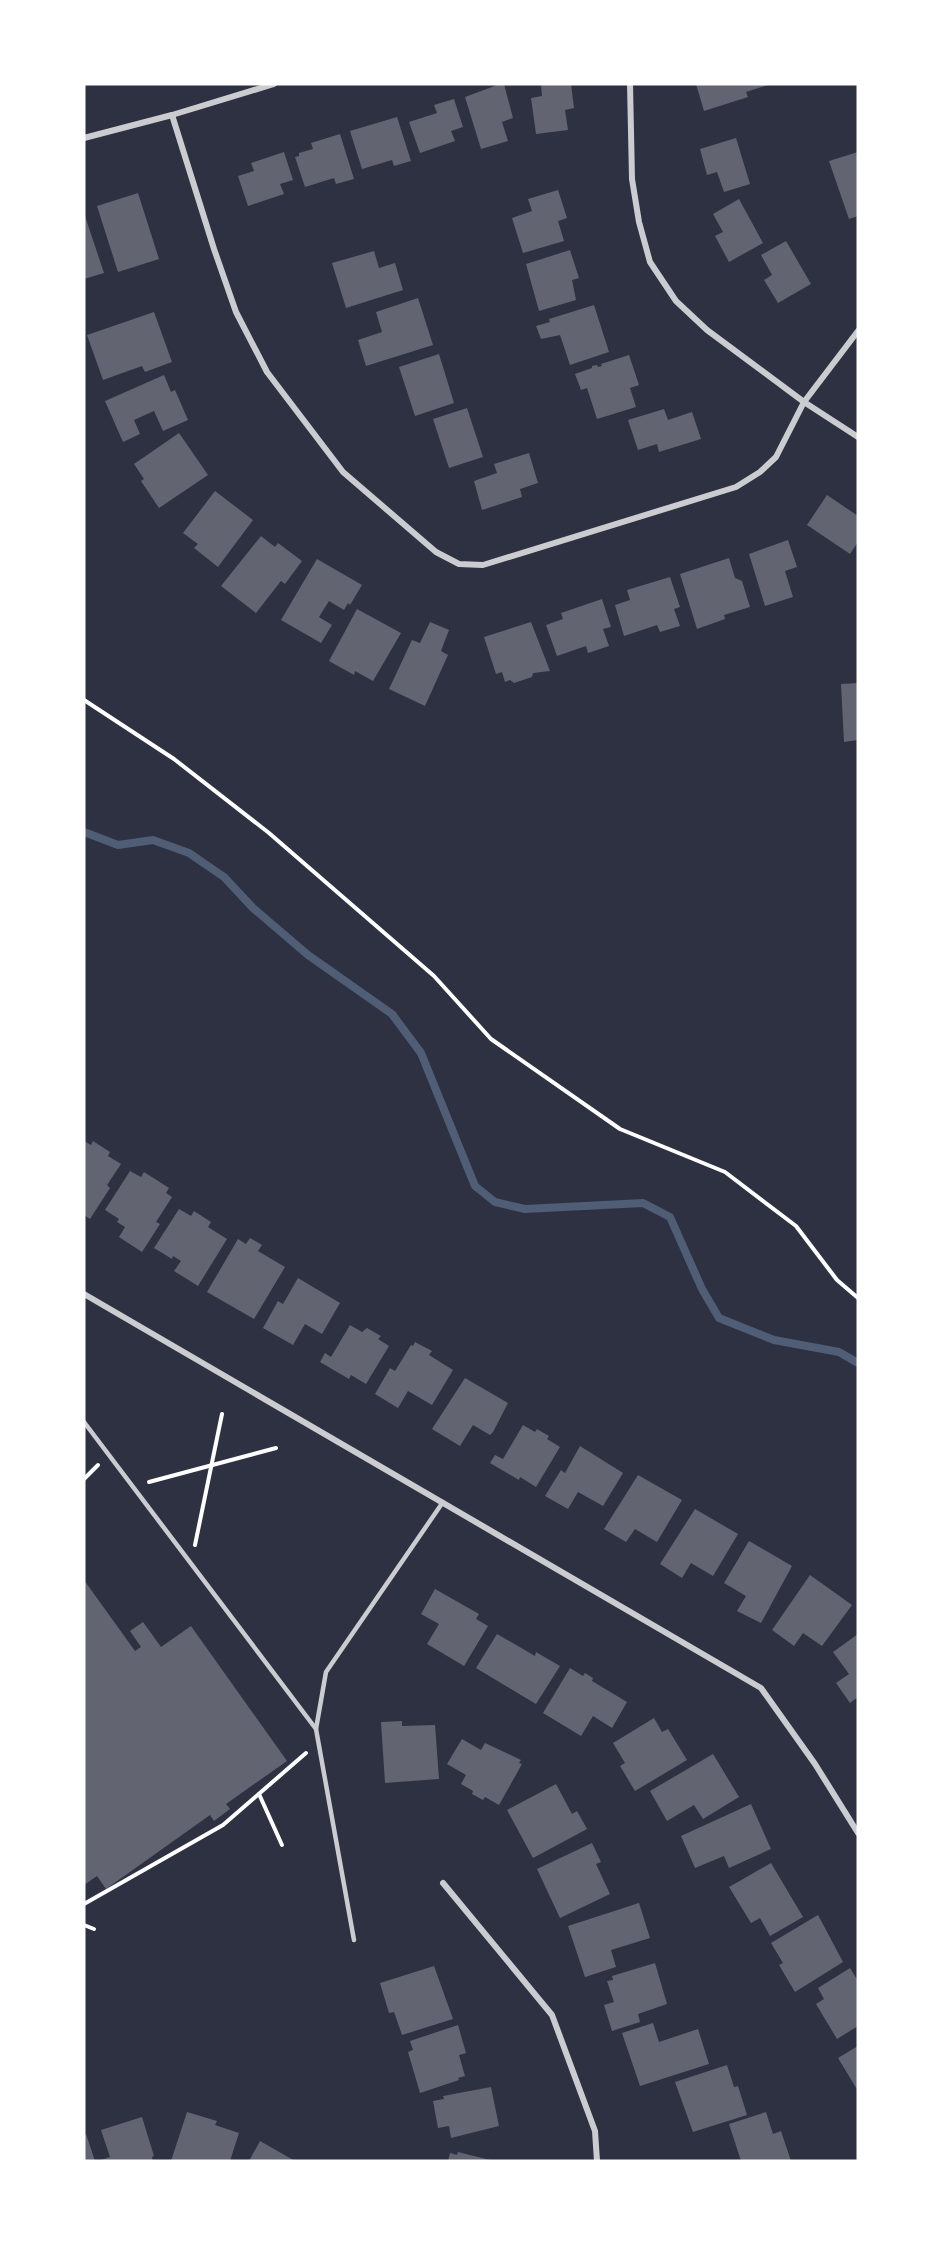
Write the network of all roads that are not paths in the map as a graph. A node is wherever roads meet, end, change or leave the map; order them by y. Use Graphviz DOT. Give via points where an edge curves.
graph roads {
  1 [pos="274,84"];
  2 [pos="630,84"];
  3 [pos="172,116"];
  4 [pos="84,138"];
  5 [pos="858,331"];
  6 [pos="804,402"];
  7 [pos="858,437"];
  8 [pos="84,1294"];
  9 [pos="84,1422"];
  10 [pos="443,1502"];
  11 [pos="316,1729"];
  12 [pos="858,1833"];
  13 [pos="443,1883"];
  14 [pos="354,1940"];
  15 [pos="597,2161"];
  1 -- 3 [label="street"];
  2 -- 6 [label="street" via="632,179 650,262 676,301 707,330"];
  3 -- 4 [label="street"];
  3 -- 6 [label="street" via="236,312 267,372 343,471 436,552 459,564 483,565 736,487 776,457"];
  5 -- 6 [label="street"];
  6 -- 7 [label="street"];
  8 -- 10 [label="street"];
  9 -- 11 [label="lane"];
  10 -- 11 [label="lane" via="326,1672"];
  10 -- 12 [label="street" via="760,1688 815,1764"];
  11 -- 14 [label="lane"];
  13 -- 15 [label="street" via="552,2015 595,2131"];
}
